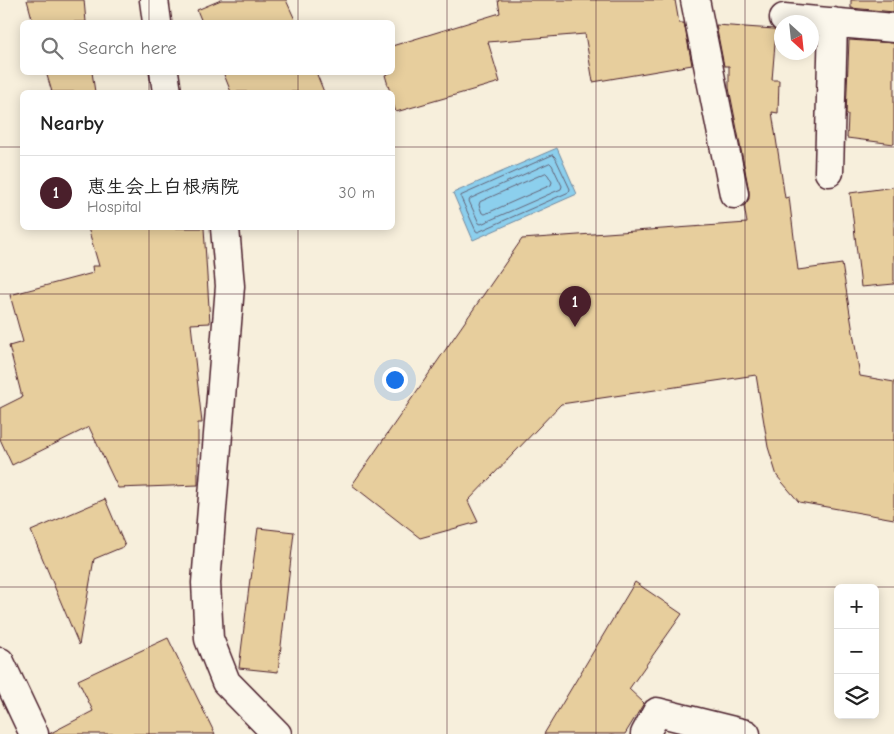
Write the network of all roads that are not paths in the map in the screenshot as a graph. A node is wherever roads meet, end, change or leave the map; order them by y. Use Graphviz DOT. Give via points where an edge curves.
graph roads {
  1 [pos="154,0"];
  2 [pos="694,0"];
  3 [pos="157,20"];
  4 [pos="819,21"];
  5 [pos="833,22"];
  6 [pos="894,28"];
  7 [pos="164,75"];
  8 [pos="166,90"];
  9 [pos="829,172"];
  10 [pos="734,194"];
  11 [pos="225,230"];
  12 [pos="0,662"];
  13 [pos="34,734"];
  14 [pos="277,734"];
  15 [pos="646,734"];
  16 [pos="746,734"];
  1 -- 3 [label="street"];
  2 -- 10 [label="street"];
  4 -- 5 [label="street"];
  5 -- 6 [label="street"];
  5 -- 9 [label="street"];
  7 -- 8 [label="street"];
  11 -- 14 [label="street" via="230,286 206,583 208,639 226,682"];
  12 -- 13 [label="street"];
  15 -- 16 [label="street" via="657,712"];
}
